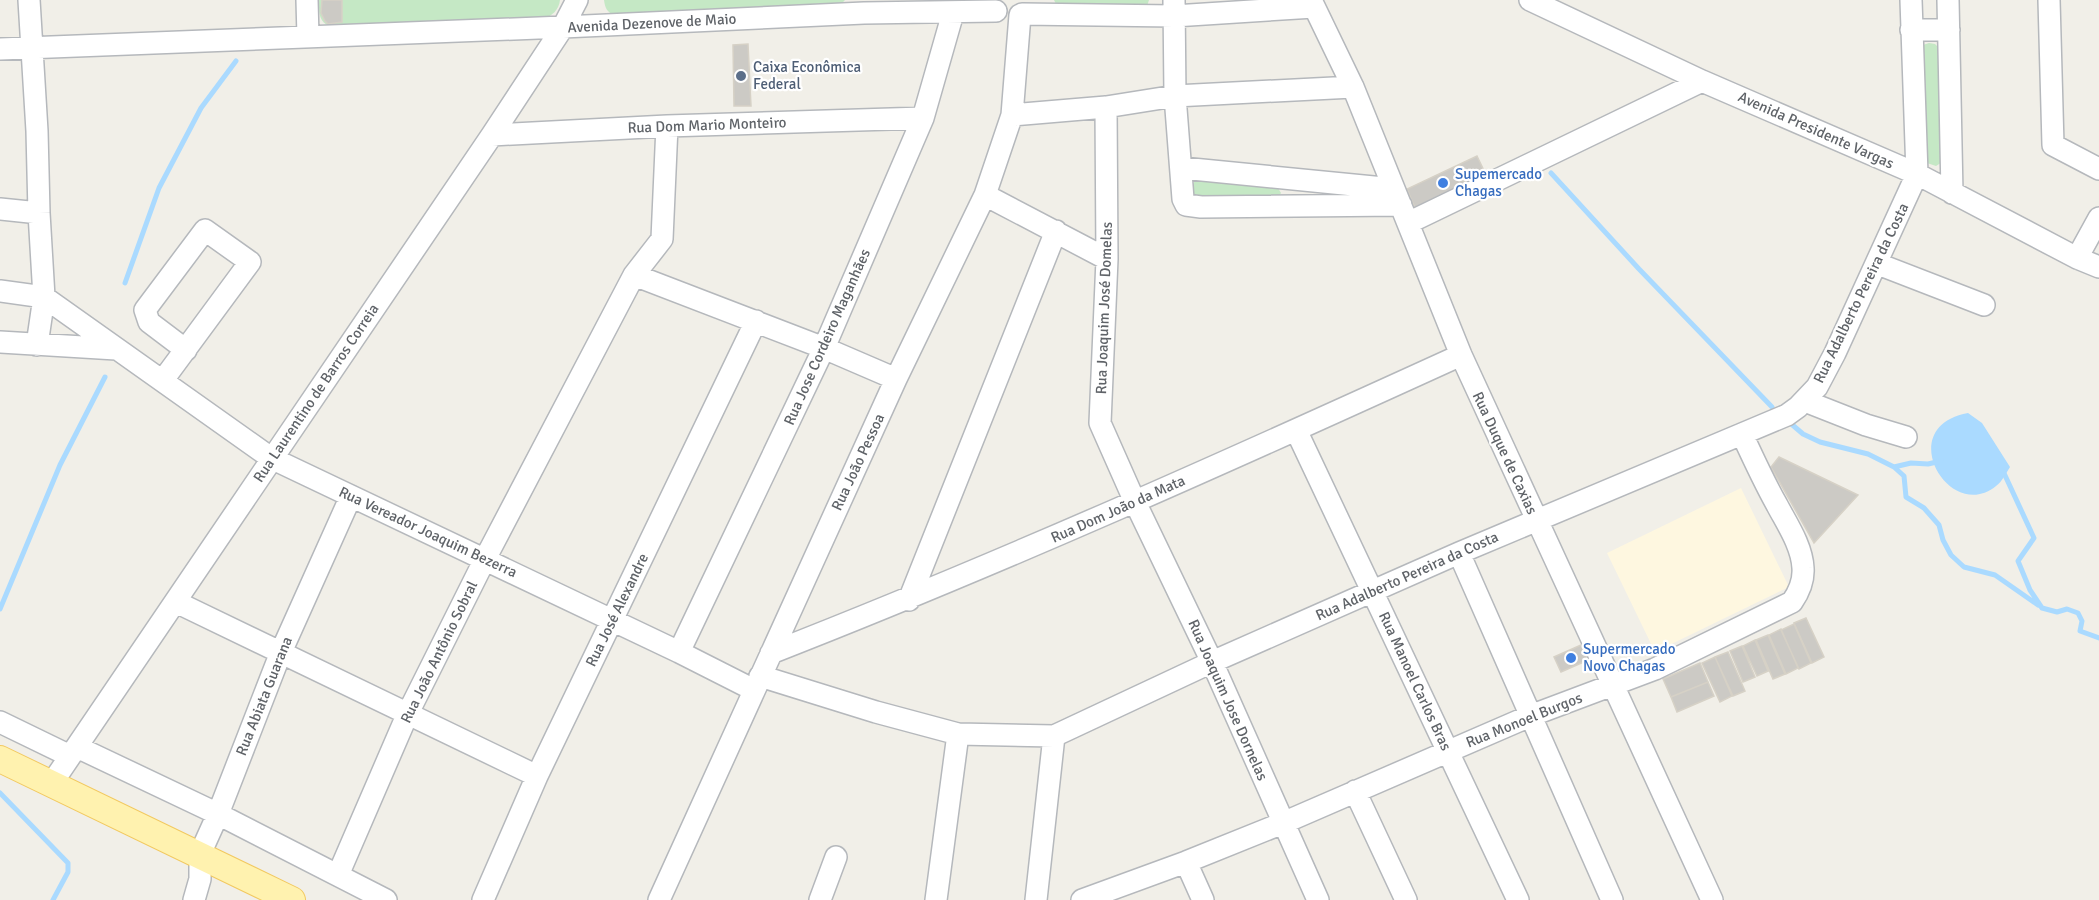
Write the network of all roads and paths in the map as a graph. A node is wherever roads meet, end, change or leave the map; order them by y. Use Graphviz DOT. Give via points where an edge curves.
graph roads {
  1 [pos="29,0"];
  2 [pos="307,0"];
  3 [pos="577,0"];
  4 [pos="1530,0"];
  5 [pos="1911,0"];
  6 [pos="1948,0"];
  7 [pos="2049,0"];
  8 [pos="1312,4"];
  9 [pos="994,6"];
  10 [pos="864,7"];
  11 [pos="1174,8"];
  12 [pos="1024,9"];
  13 [pos="953,13"];
  14 [pos="563,27"];
  15 [pos="1911,30"];
  16 [pos="1949,30"];
  17 [pos="308,37"];
  18 [pos="0,49"];
  19 [pos="32,49"];
  20 [pos="1702,81"];
  21 [pos="1353,87"];
  22 [pos="1175,96"];
  23 [pos="1106,107"];
  24 [pos="1012,115"];
  25 [pos="923,118"];
  26 [pos="667,126"];
  27 [pos="492,135"];
  28 [pos="1182,168"];
  29 [pos="2099,169"];
  30 [pos="1917,174"];
  31 [pos="1952,193"];
  32 [pos="985,195"];
  33 [pos="1401,206"];
  34 [pos="0,209"];
  35 [pos="39,213"];
  36 [pos="2099,218"];
  37 [pos="1056,231"];
  38 [pos="2077,258"];
  39 [pos="1107,259"];
  40 [pos="1878,264"];
  41 [pos="2099,267"];
  42 [pos="634,275"];
  43 [pos="0,291"];
  44 [pos="44,297"];
  45 [pos="1984,305"];
  46 [pos="756,321"];
  47 [pos="0,342"];
  48 [pos="37,345"];
  49 [pos="824,348"];
  50 [pos="116,349"];
  51 [pos="186,350"];
  52 [pos="1461,355"];
  53 [pos="896,379"];
  54 [pos="163,380"];
  55 [pos="1805,401"];
  56 [pos="1296,430"];
  57 [pos="1742,434"];
  58 [pos="1906,437"];
  59 [pos="271,458"];
  60 [pos="351,496"];
  61 [pos="1135,502"];
  62 [pos="1537,520"];
  63 [pos="1458,553"];
  64 [pos="485,559"];
  65 [pos="1374,591"];
  66 [pos="909,600"];
  67 [pos="176,602"];
  68 [pos="612,620"];
  69 [pos="280,652"];
  70 [pos="679,652"];
  71 [pos="771,653"];
  72 [pos="1212,662"];
  73 [pos="757,683"];
  74 [pos="1614,684"];
  75 [pos="408,713"];
  76 [pos="1530,716"];
  77 [pos="0,722"];
  78 [pos="958,734"];
  79 [pos="1054,736"];
  80 [pos="73,751"];
  81 [pos="1448,752"];
  82 [pos="0,759"];
  83 [pos="537,776"];
  84 [pos="52,783"];
  85 [pos="1355,791"];
  86 [pos="218,814"];
  87 [pos="1283,823"];
  88 [pos="200,855"];
  89 [pos="1186,862"];
  90 [pos="338,875"];
  91 [pos="200,898"];
  92 [pos="292,900"];
  93 [pos="386,900"];
  94 [pos="483,900"];
  95 [pos="659,900"];
  96 [pos="820,900"];
  97 [pos="828,900"];
  98 [pos="936,900"];
  99 [pos="1036,900"];
  100 [pos="1082,900"];
  101 [pos="1203,900"];
  102 [pos="1318,900"];
  103 [pos="1406,900"];
  104 [pos="1518,900"];
  105 [pos="1612,900"];
  106 [pos="1712,900"];
  1 -- 19 [label="street"];
  2 -- 17 [label="street"];
  3 -- 14 [label="street, Rua Laurentino de Barros Correia"];
  4 -- 20 [label="street, Avenida Presidente Vargas"];
  5 -- 15 [label="street"];
  6 -- 16 [label="street"];
  7 -- 29 [label="street" via="2053,145"];
  8 -- 11 [label="street"];
  8 -- 21 [label="street, Rua Duque de Caxias"];
  9 -- 12 [label="street, Avenida Dezenove de Maio" via="1006,17"];
  9 -- 13 [label="street, Avenida Dezenove de Maio"];
  10 -- 13 [label="street, Avenida Dezenove de Maio"];
  10 -- 14 [label="street, Avenida Dezenove de Maio"];
  11 -- 12 [label="street"];
  11 -- 22 [label="street"];
  12 -- 24 [label="street, Rua João Pessoa"];
  13 -- 25 [label="street, Rua Jose Cordeiro Maganhães"];
  14 -- 17 [label="street, Avenida Dezenove de Maio"];
  14 -- 27 [label="street, Rua Laurentino de Barros Correia"];
  15 -- 16 [label="street"];
  15 -- 30 [label="street"];
  16 -- 31 [label="street"];
  17 -- 19 [label="street, Avenida Dezenove de Maio"];
  18 -- 19 [label="street, Avenida Dezenove de Maio"];
  19 -- 35 [label="street"];
  20 -- 30 [label="street, Avenida Presidente Vargas"];
  20 -- 33 [label="street"];
  21 -- 22 [label="street"];
  21 -- 33 [label="street, Rua Duque de Caxias"];
  22 -- 23 [label="street"];
  22 -- 28 [label="street"];
  23 -- 24 [label="street"];
  23 -- 39 [label="street, Rua Joaquim José Domelas"];
  24 -- 32 [label="street, Rua João Pessoa"];
  25 -- 26 [label="street, Rua Dom Mario Monteiro"];
  25 -- 49 [label="street, Rua Jose Cordeiro Maganhães"];
  26 -- 27 [label="street, Rua Dom Mario Monteiro"];
  26 -- 42 [label="street, Rua João Antônio Sobral" via="662,239"];
  27 -- 59 [label="street, Rua Laurentino de Barros Correia"];
  28 -- 33 [label="street"];
  28 -- 33 [label="street" via="1183,199 1193,207"];
  30 -- 31 [label="street, Avenida Presidente Vargas"];
  30 -- 40 [label="street, Rua Adalberto Pereira da Costa"];
  31 -- 38 [label="street, Avenida Presidente Vargas"];
  32 -- 37 [label="street"];
  32 -- 53 [label="street, Rua João Pessoa"];
  33 -- 52 [label="street, Rua Duque de Caxias"];
  34 -- 35 [label="street"];
  35 -- 44 [label="street"];
  36 -- 38 [label="street"];
  37 -- 39 [label="street"];
  37 -- 66 [label="street"];
  38 -- 41 [label="street, Avenida Presidente Vargas"];
  39 -- 61 [label="street, Rua Joaquim José Domelas" via="1100,423"];
  40 -- 45 [label="street"];
  40 -- 55 [label="street, Rua Adalberto Pereira da Costa" via="1835,353"];
  42 -- 46 [label="street"];
  42 -- 64 [label="street, Rua João Antônio Sobral"];
  43 -- 44 [label="street"];
  44 -- 48 [label="street"];
  44 -- 50 [label="street, Rua Vereador Joaquim Bezerra"];
  46 -- 49 [label="street"];
  46 -- 68 [label="street, Rua José Alexandre"];
  47 -- 48 [label="street"];
  48 -- 50 [label="street"];
  49 -- 53 [label="street"];
  49 -- 70 [label="street, Rua Jose Cordeiro Maganhães"];
  50 -- 54 [label="street, Rua Vereador Joaquim Bezerra"];
  51 -- 51 [label="street" via="250,262 205,230 145,310 149,322"];
  51 -- 54 [label="street"];
  52 -- 56 [label="street, Rua Dom João da Mata"];
  52 -- 62 [label="street, Rua Duque de Caxias"];
  53 -- 71 [label="street, Rua João Pessoa"];
  54 -- 59 [label="street, Rua Vereador Joaquim Bezerra"];
  55 -- 57 [label="street, Rua Adalberto Pereira da Costa" via="1787,415"];
  55 -- 58 [label="street"];
  56 -- 61 [label="street, Rua Dom João da Mata"];
  56 -- 65 [label="street, Rua Manoel Carlos Bras"];
  57 -- 62 [label="street, Rua Adalberto Pereira da Costa"];
  57 -- 74 [label="street, Rua Monoel Burgos" via="1800,554 1803,582 1798,594 1792,602 1718,639"];
  59 -- 60 [label="street, Rua Vereador Joaquim Bezerra"];
  59 -- 67 [label="street, Rua Laurentino de Barros Correia"];
  60 -- 64 [label="street, Rua Vereador Joaquim Bezerra"];
  60 -- 69 [label="street, Rua Abiata Guarana"];
  61 -- 66 [label="street, Rua Dom João da Mata"];
  61 -- 72 [label="street, Rua Joaquim Jose Dornelas"];
  62 -- 63 [label="street, Rua Adalberto Pereira da Costa"];
  62 -- 74 [label="street, Rua Duque de Caxias"];
  63 -- 65 [label="street, Rua Adalberto Pereira da Costa"];
  63 -- 76 [label="street"];
  64 -- 68 [label="street, Rua Vereador Joaquim Bezerra"];
  64 -- 75 [label="street, Rua João Antônio Sobral"];
  65 -- 72 [label="street, Rua Adalberto Pereira da Costa"];
  65 -- 81 [label="street, Rua Manoel Carlos Bras"];
  66 -- 71 [label="street, Rua Dom João da Mata"];
  67 -- 69 [label="street"];
  67 -- 80 [label="street, Rua Laurentino de Barros Correia"];
  68 -- 70 [label="street, Rua Vereador Joaquim Bezerra"];
  68 -- 83 [label="street, Rua José Alexandre"];
  69 -- 75 [label="street"];
  69 -- 86 [label="street, Rua Abiata Guarana"];
  70 -- 73 [label="street, Rua Vereador Joaquim Bezerra"];
  71 -- 73 [label="street, Rua João Pessoa"];
  72 -- 79 [label="street, Rua Adalberto Pereira da Costa"];
  72 -- 87 [label="street, Rua Joaquim Jose Dornelas"];
  73 -- 78 [label="street, Rua Adalberto Pereira da Costa"];
  73 -- 95 [label="street, Rua João Pessoa"];
  74 -- 76 [label="street, Rua Monoel Burgos"];
  74 -- 106 [label="street, Rua Duque de Caxias"];
  75 -- 83 [label="street"];
  75 -- 90 [label="street, Rua João Antônio Sobral"];
  76 -- 81 [label="street, Rua Monoel Burgos"];
  76 -- 105 [label="street"];
  77 -- 80 [label="street"];
  78 -- 79 [label="street, Rua Adalberto Pereira da Costa"];
  78 -- 98 [label="street"];
  79 -- 99 [label="street"];
  80 -- 84 [label="street, Rua Laurentino de Barros Correia"];
  80 -- 86 [label="street"];
  81 -- 85 [label="street, Rua Monoel Burgos"];
  81 -- 104 [label="street, Rua Manoel Carlos Bras"];
  82 -- 84 [label="main road"];
  83 -- 94 [label="street, Rua José Alexandre"];
  84 -- 88 [label="main road"];
  85 -- 87 [label="street, Rua Monoel Burgos"];
  85 -- 103 [label="street"];
  86 -- 88 [label="street, Rua Abiata Guarana"];
  86 -- 90 [label="street"];
  87 -- 89 [label="street, Rua Monoel Burgos"];
  87 -- 102 [label="street, Rua Joaquim Jose Dornelas"];
  88 -- 91 [label="street, Rua Abiata Guarana"];
  88 -- 92 [label="main road"];
  89 -- 100 [label="street, Rua Monoel Burgos"];
  89 -- 101 [label="street"];
  90 -- 93 [label="street"];
  96 -- 97 [label="street" via="836,857"];
}
